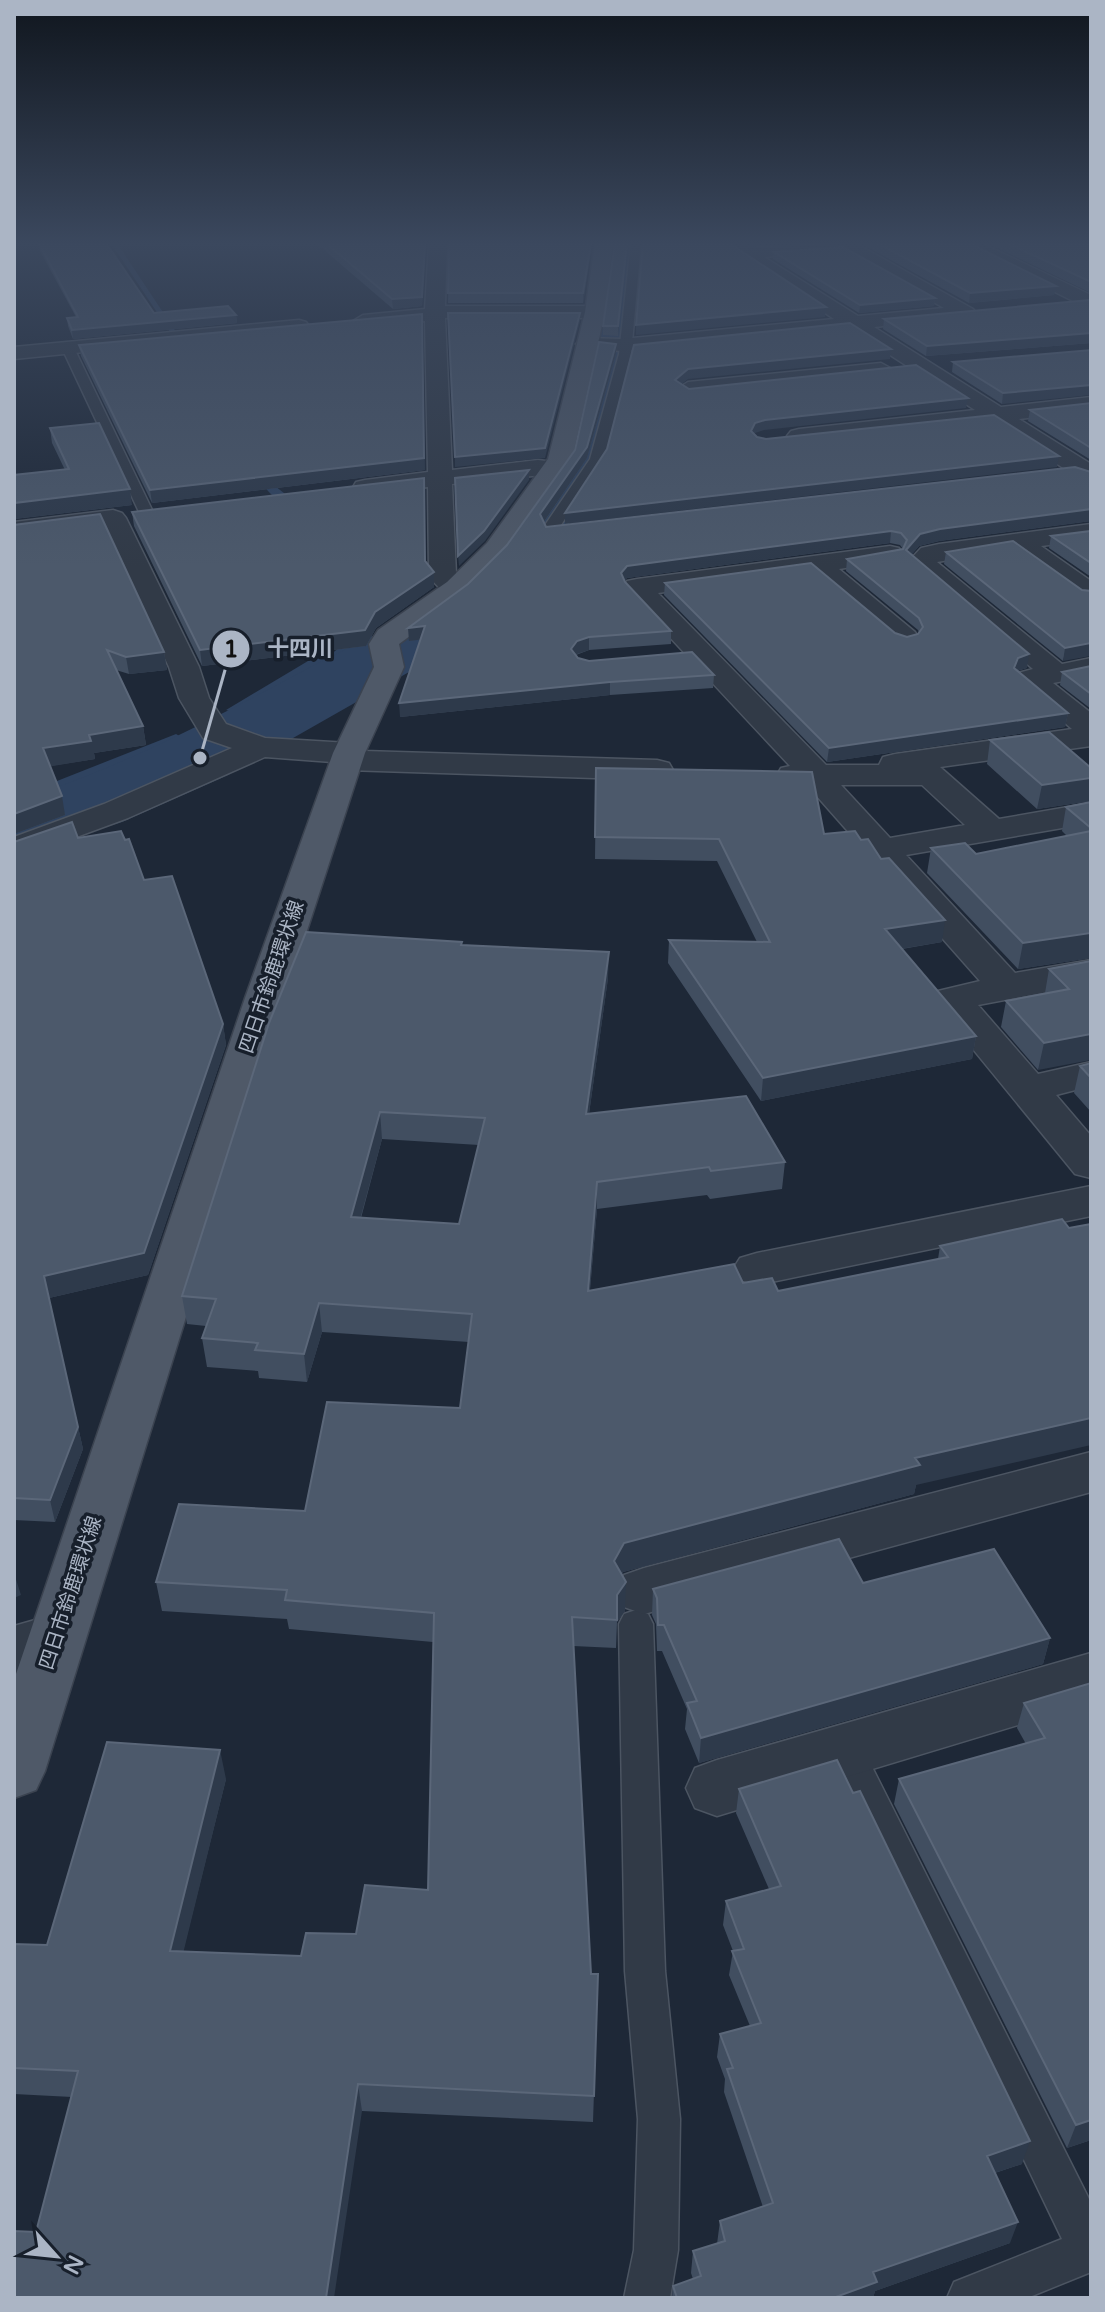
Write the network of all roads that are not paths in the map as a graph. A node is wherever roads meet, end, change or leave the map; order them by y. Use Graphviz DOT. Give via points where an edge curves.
graph roads {
  1 [pos="37,351"];
  2 [pos="69,351"];
  3 [pos="437,351"];
  4 [pos="587,351"];
  5 [pos="622,351"];
  6 [pos="898,351"];
  7 [pos="14,353"];
  8 [pos="955,365"];
  9 [pos="920,366"];
  10 [pos="688,389"];
  11 [pos="1091,404"];
  12 [pos="996,414"];
  13 [pos="780,438"];
  14 [pos="554,468"];
  15 [pos="1089,472"];
  16 [pos="1054,475"];
  17 [pos="439,479"];
  18 [pos="345,489"];
  19 [pos="177,510"];
  20 [pos="147,514"];
  21 [pos="113,518"];
  22 [pos="595,529"];
  23 [pos="14,530"];
  24 [pos="1091,532"];
  25 [pos="1018,542"];
  26 [pos="890,554"];
  27 [pos="817,564"];
  28 [pos="457,588"];
  29 [pos="1091,594"];
  30 [pos="905,638"];
  31 [pos="700,653"];
  32 [pos="662,655"];
  33 [pos="1091,667"];
  34 [pos="1054,672"];
  35 [pos="1091,729"];
  36 [pos="1091,736"];
  37 [pos="261,747"];
  38 [pos="348,756"];
  39 [pos="692,771"];
  40 [pos="754,773"];
  41 [pos="817,775"];
  42 [pos="1091,813"];
  43 [pos="992,831"];
  44 [pos="14,849"];
  45 [pos="883,852"];
  46 [pos="1091,972"];
  47 [pos="1006,986"];
  48 [pos="1091,1074"];
  49 [pos="1027,1089"];
  50 [pos="1091,1164"];
  51 [pos="1091,1201"];
  52 [pos="757,1269"];
  53 [pos="1091,1472"];
  54 [pos="640,1608"];
  55 [pos="35,1644"];
  56 [pos="1091,1678"];
  57 [pos="845,1750"];
  58 [pos="14,1771"];
  59 [pos="717,1788"];
  60 [pos="1091,2250"];
  61 [pos="647,2298"];
  62 [pos="970,2298"];
  1 -- 7 [label="street"];
  2 -- 20 [label="lane"];
  3 -- 17 [label="street"];
  4 -- 14 [label="main road, 四日市鈴鹿環状線"];
  5 -- 22 [label="lane" via="597,459 551,528 552,533"];
  6 -- 9 [label="street"];
  8 -- 9 [label="street"];
  9 -- 10 [label="street"];
  9 -- 12 [label="street"];
  11 -- 12 [label="street"];
  12 -- 13 [label="street"];
  12 -- 15 [label="street"];
  14 -- 17 [label="street"];
  14 -- 28 [label="main road, 四日市鈴鹿環状線" via="496,549"];
  15 -- 16 [label="lane"];
  17 -- 18 [label="street"];
  17 -- 28 [label="street" via="443,576"];
  19 -- 20 [label="street"];
  20 -- 21 [label="street"];
  21 -- 23 [label="street"];
  21 -- 37 [label="street" via="214,731"];
  24 -- 25 [label="street"];
  25 -- 29 [label="street"];
  25 -- 34 [label="street" via="939,552 921,562"];
  26 -- 27 [label="street"];
  27 -- 30 [label="street"];
  27 -- 31 [label="street" via="637,587"];
  28 -- 38 [label="main road, 四日市鈴鹿環状線" via="388,636 386,656"];
  31 -- 32 [label="street"];
  31 -- 41 [label="street"];
  33 -- 34 [label="street"];
  34 -- 35 [label="street" via="1029,679"];
  36 -- 41 [label="street"];
  37 -- 38 [label="street"];
  37 -- 44 [label="street"];
  38 -- 39 [label="street"];
  38 -- 55 [label="main road, 四日市鈴鹿環状線"];
  40 -- 41 [label="street"];
  41 -- 43 [label="street" via="931,775"];
  41 -- 45 [label="street"];
  42 -- 43 [label="street"];
  43 -- 45 [label="street"];
  45 -- 47 [label="street"];
  46 -- 47 [label="street"];
  47 -- 49 [label="street" via="952,999"];
  48 -- 49 [label="street"];
  49 -- 50 [label="street"];
  51 -- 52 [label="street"];
  53 -- 54 [label="street"];
  54 -- 61 [label="lane" via="645,1971 659,2119 656,2250"];
  55 -- 58 [label="main road, 四日市鈴鹿環状線"];
  56 -- 57 [label="street"];
  57 -- 59 [label="street"];
  57 -- 60 [label="lane"];
  60 -- 62 [label="lane"];
}
